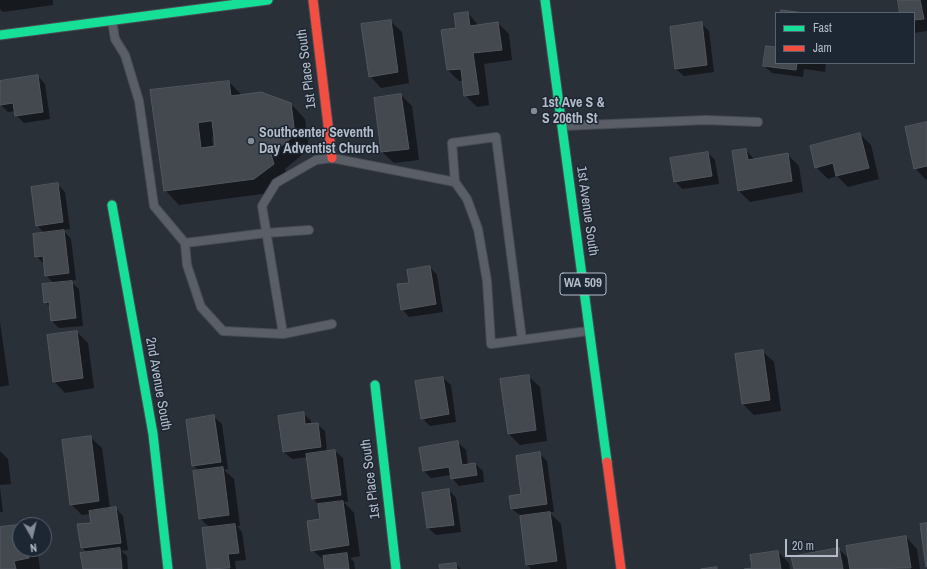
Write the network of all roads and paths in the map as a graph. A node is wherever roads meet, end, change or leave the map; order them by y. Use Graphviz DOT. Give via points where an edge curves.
graph roads {
  1 [pos="268,0"];
  2 [pos="313,0"];
  3 [pos="545,0"];
  4 [pos="112,20"];
  5 [pos="0,35"];
  6 [pos="758,122"];
  7 [pos="562,126"];
  8 [pos="332,158"];
  9 [pos="455,182"];
  10 [pos="112,205"];
  11 [pos="309,230"];
  12 [pos="266,233"];
  13 [pos="185,243"];
  14 [pos="332,324"];
  15 [pos="589,331"];
  16 [pos="283,334"];
  17 [pos="522,340"];
  18 [pos="375,385"];
  19 [pos="168,569"];
  20 [pos="396,569"];
  21 [pos="621,569"];
  1 -- 4 [label="street"];
  2 -- 8 [label="street, 1st Place South"];
  3 -- 7 [label="street, 1st Avenue South / WA 509"];
  4 -- 5 [label="street"];
  4 -- 13 [label="lane" via="115,39 125,55 139,101 154,206"];
  6 -- 7 [label="lane" via="706,120"];
  7 -- 15 [label="street, 1st Avenue South / WA 509"];
  8 -- 9 [label="lane"];
  8 -- 12 [label="lane" via="316,160 276,182 262,206"];
  9 -- 17 [label="lane" via="466,199 478,229 487,281 491,344"];
  9 -- 17 [label="lane" via="452,143 496,137"];
  10 -- 19 [label="street, 2nd Avenue South" via="153,434"];
  11 -- 12 [label="lane"];
  12 -- 13 [label="lane"];
  12 -- 16 [label="lane"];
  13 -- 16 [label="lane" via="187,265 201,307 223,332"];
  14 -- 16 [label="lane"];
  15 -- 17 [label="lane"];
  15 -- 21 [label="street, 1st Avenue South / WA 509"];
  18 -- 20 [label="street, 1st Place South"];
}
